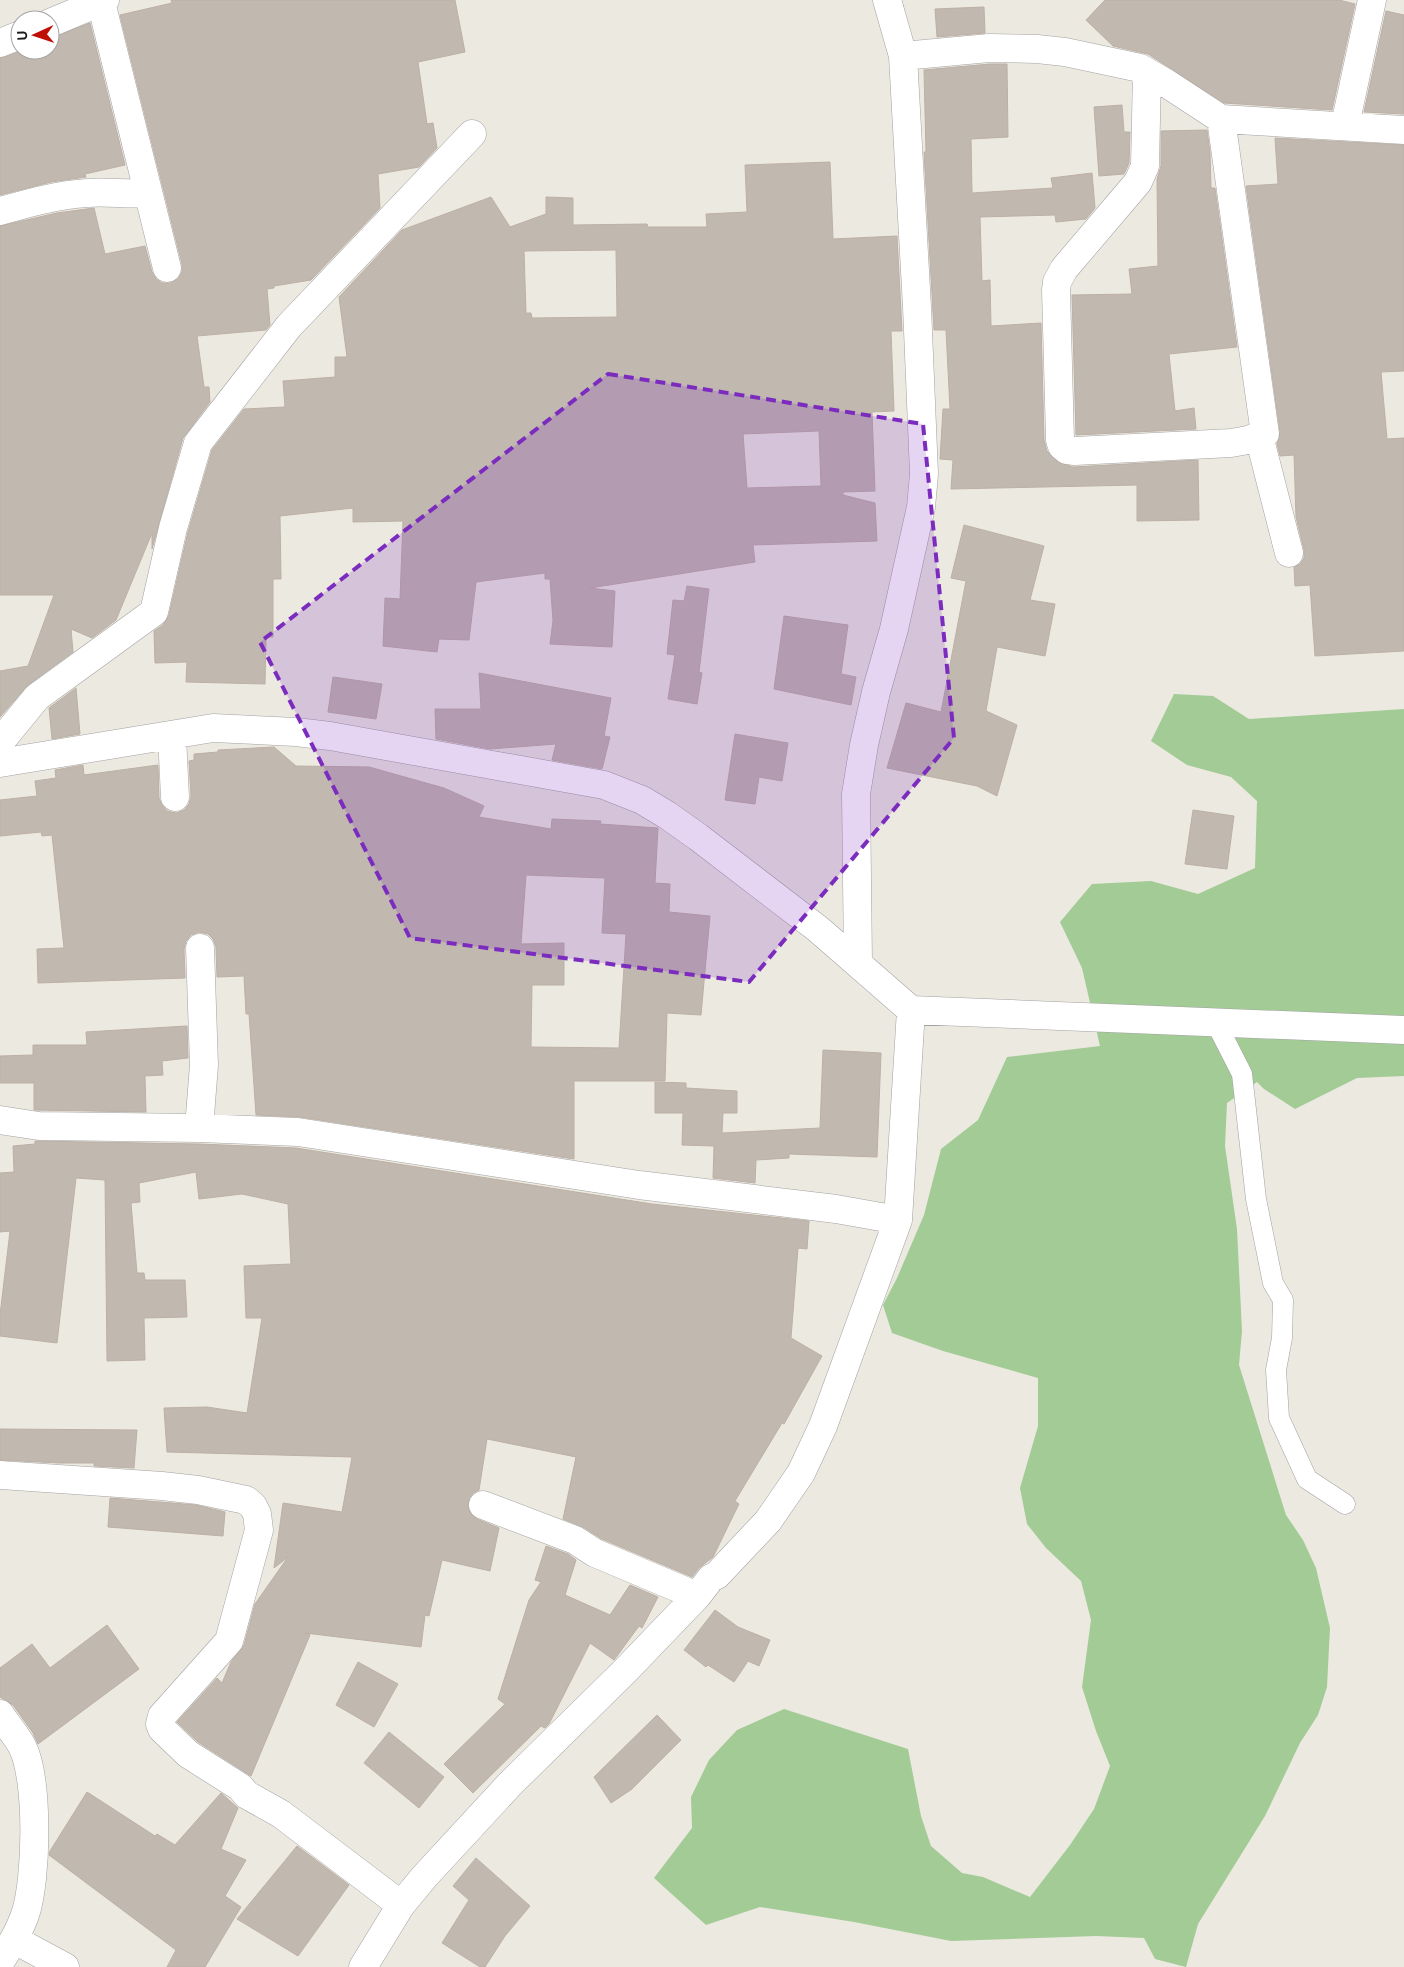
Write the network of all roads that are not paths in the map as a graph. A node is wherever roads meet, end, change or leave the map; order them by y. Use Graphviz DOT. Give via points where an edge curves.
graph roads {
  1 [pos="887,0"];
  2 [pos="1372,0"];
  3 [pos="103,1"];
  4 [pos="60,18"];
  5 [pos="903,56"];
  6 [pos="1147,72"];
  7 [pos="1221,120"];
  8 [pos="1345,126"];
  9 [pos="1404,130"];
  10 [pos="472,134"];
  11 [pos="148,193"];
  12 [pos="0,211"];
  13 [pos="168,268"];
  14 [pos="1259,436"];
  15 [pos="1289,553"];
  16 [pos="172,736"];
  17 [pos="0,742"];
  18 [pos="0,763"];
  19 [pos="175,797"];
  20 [pos="200,948"];
  21 [pos="858,963"];
  22 [pos="911,1010"];
  23 [pos="1216,1024"];
  24 [pos="1404,1030"];
  25 [pos="0,1120"];
  26 [pos="199,1128"];
  27 [pos="898,1220"];
  28 [pos="0,1475"];
  29 [pos="1345,1504"];
  30 [pos="483,1505"];
  31 [pos="697,1596"];
  32 [pos="0,1714"];
  33 [pos="401,1905"];
  34 [pos="15,1940"];
  35 [pos="0,1962"];
  36 [pos="65,1967"];
  37 [pos="363,1967"];
  1 -- 5 [label="street"];
  2 -- 8 [label="street"];
  3 -- 4 [label="street"];
  3 -- 11 [label="street"];
  5 -- 6 [label="street" via="988,48 1037,49 1065,52"];
  5 -- 21 [label="street" via="924,474 921,507 868,727 856,794"];
  6 -- 7 [label="street"];
  6 -- 14 [label="street" via="1146,166 1138,182 1064,269 1056,290 1062,446 1075,451 1231,443"];
  7 -- 8 [label="street"];
  7 -- 14 [label="street" via="1265,433"];
  8 -- 9 [label="street"];
  10 -- 17 [label="street" via="289,326 198,443 173,528 154,612 37,697"];
  11 -- 12 [label="street" via="70,194"];
  11 -- 13 [label="street"];
  14 -- 15 [label="street"];
  16 -- 18 [label="street"];
  16 -- 19 [label="street"];
  16 -- 21 [label="street" via="213,728 313,734 604,785 625,792 667,815"];
  20 -- 26 [label="street" via="204,1065"];
  21 -- 22 [label="street"];
  22 -- 23 [label="street"];
  22 -- 27 [label="street"];
  23 -- 24 [label="street"];
  23 -- 29 [label="lane" via="1242,1074 1256,1199 1273,1283 1283,1300 1282,1338 1276,1370 1278,1418 1307,1479"];
  25 -- 26 [label="street" via="39,1126"];
  26 -- 27 [label="street" via="298,1132"];
  27 -- 31 [label="street" via="823,1426 801,1473 768,1521"];
  28 -- 33 [label="street" via="198,1490 246,1500 253,1506 259,1530 229,1641 162,1716 160,1724 188,1754 281,1814"];
  30 -- 31 [label="street" via="575,1540 595,1553"];
  31 -- 33 [label="street" via="510,1784"];
  32 -- 34 [label="street" via="22,1747 33,1788 32,1874 25,1914"];
  33 -- 37 [label="street"];
  34 -- 35 [label="street"];
  34 -- 36 [label="street"];
}
